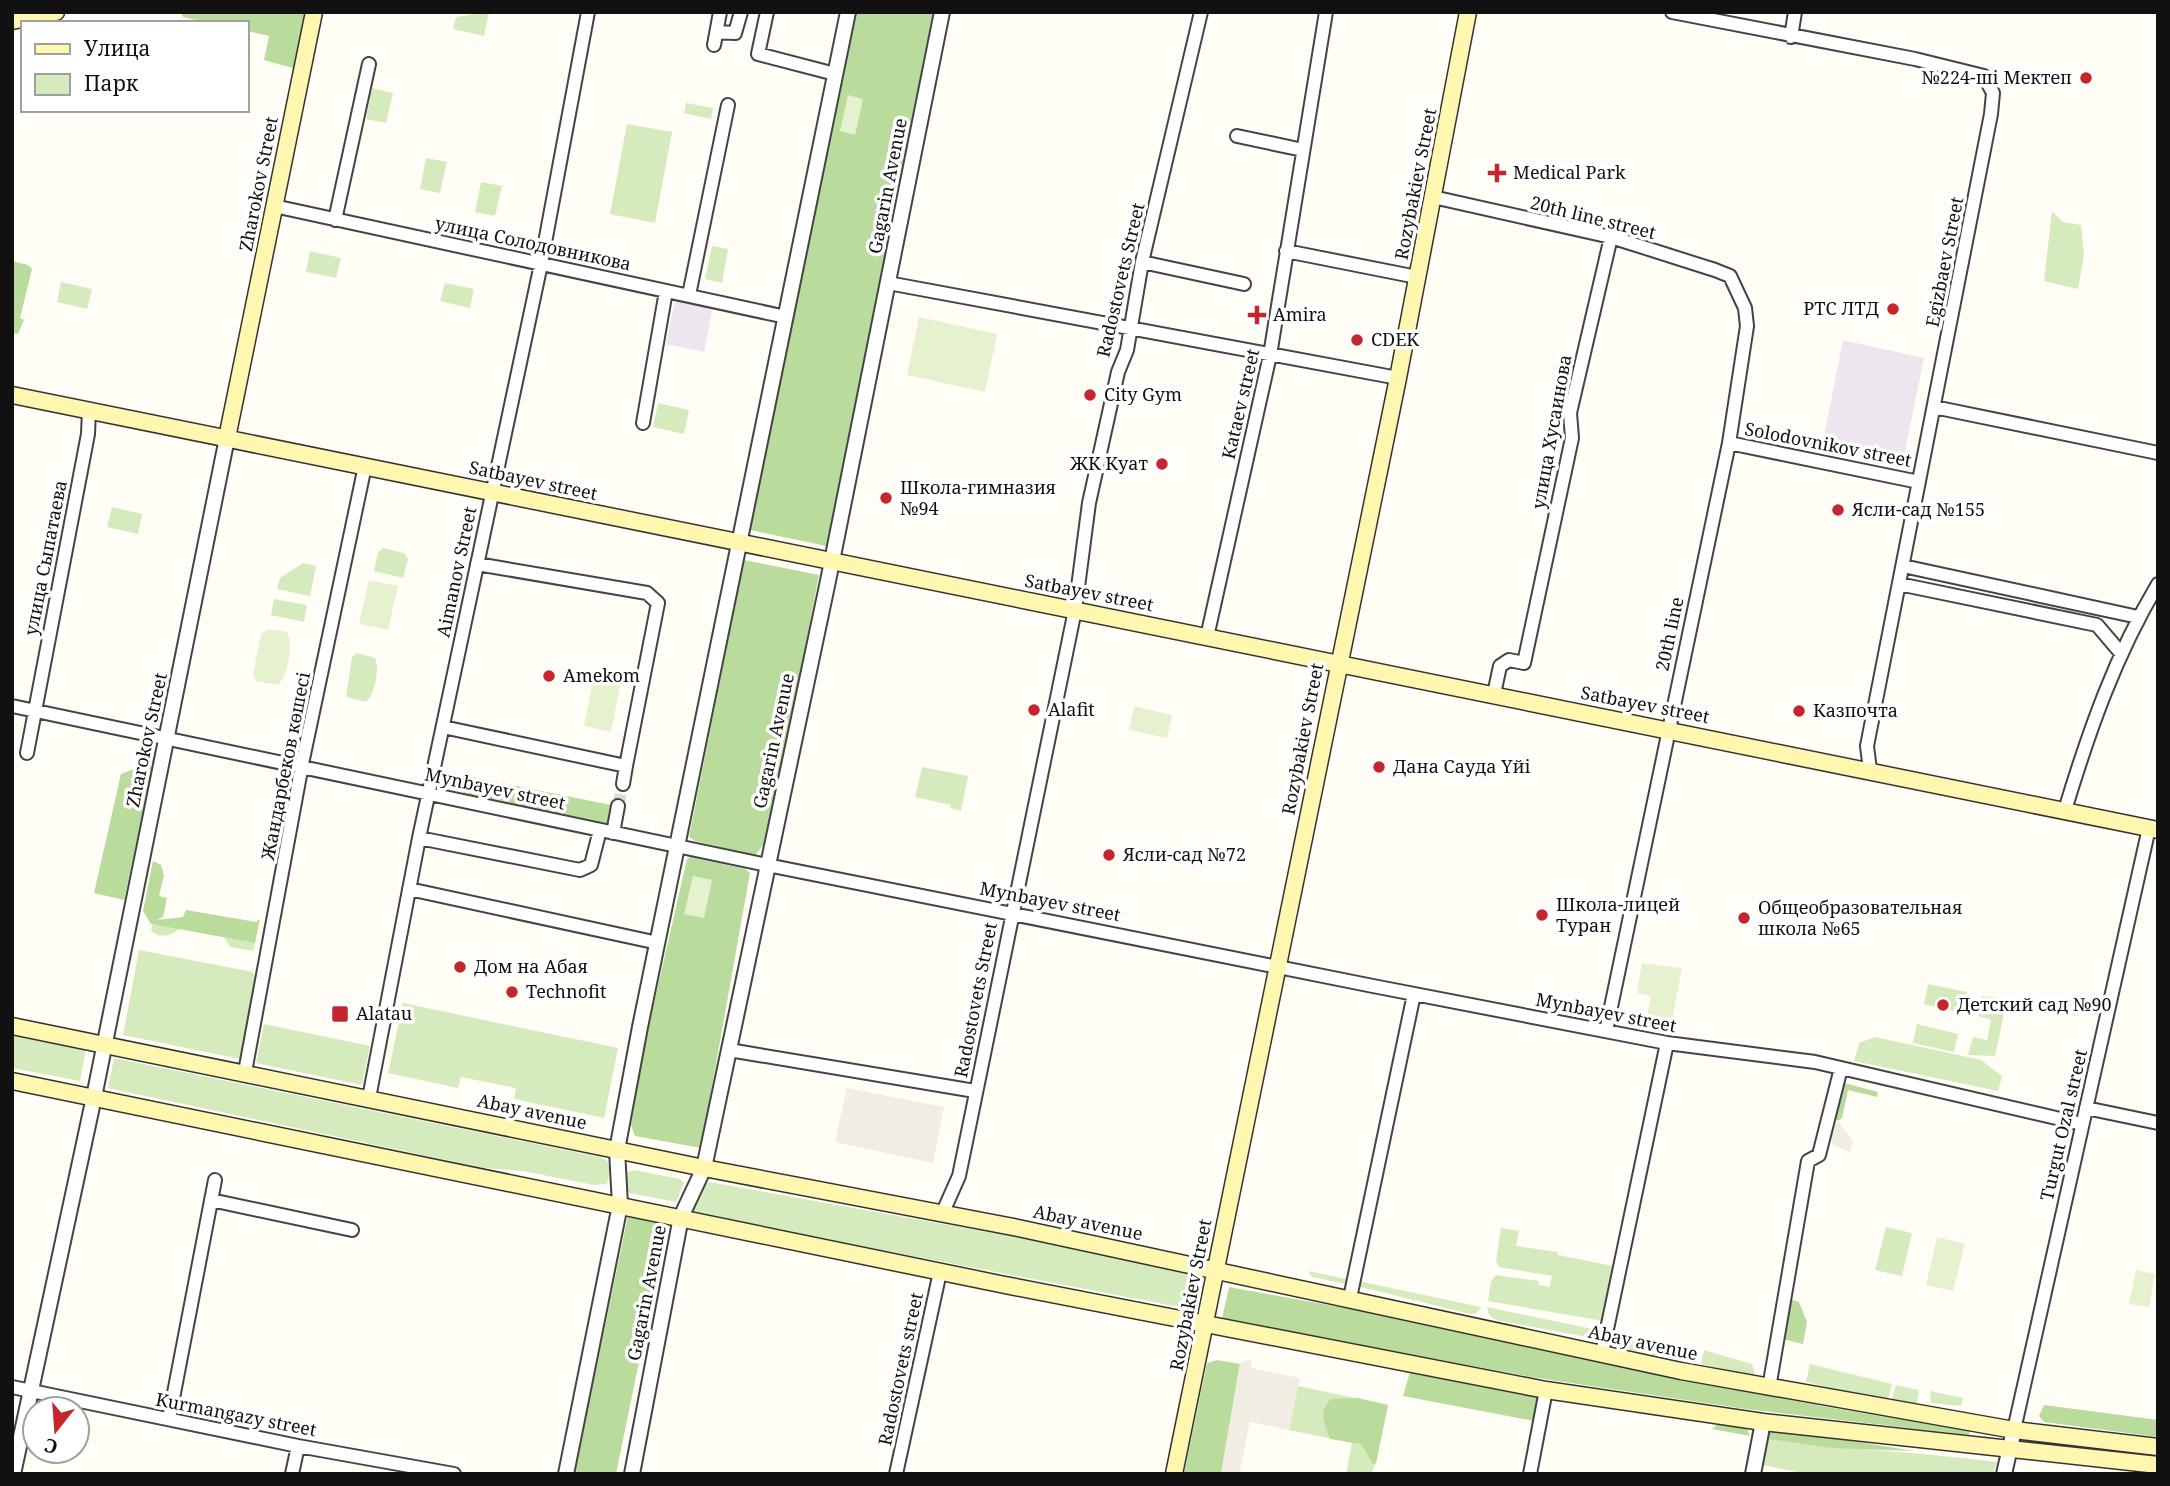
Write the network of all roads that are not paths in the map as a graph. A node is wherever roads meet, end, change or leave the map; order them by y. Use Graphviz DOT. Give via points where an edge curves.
graph roads {
  1 [pos="55,12"];
  2 [pos="314,12"];
  3 [pos="587,12"];
  4 [pos="720,12"];
  5 [pos="741,12"];
  6 [pos="767,12"];
  7 [pos="848,12"];
  8 [pos="942,12"];
  9 [pos="1201,12"];
  10 [pos="1326,12"];
  11 [pos="1468,12"];
  12 [pos="1672,12"];
  13 [pos="1796,12"];
  14 [pos="12,21"];
  15 [pos="717,32"];
  16 [pos="1791,37"];
  17 [pos="714,45"];
  18 [pos="369,64"];
  19 [pos="835,74"];
  20 [pos="727,105"];
  21 [pos="1237,136"];
  22 [pos="1303,150"];
  23 [pos="1433,197"];
  24 [pos="274,206"];
  25 [pos="335,220"];
  26 [pos="1611,237"];
  27 [pos="1286,251"];
  28 [pos="1142,262"];
  29 [pos="541,264"];
  30 [pos="1417,277"];
  31 [pos="888,283"];
  32 [pos="1244,284"];
  33 [pos="1736,286"];
  34 [pos="666,291"];
  35 [pos="689,295"];
  36 [pos="786,317"];
  37 [pos="1129,328"];
  38 [pos="1270,355"];
  39 [pos="1398,378"];
  40 [pos="12,395"];
  41 [pos="1934,407"];
  42 [pos="89,411"];
  43 [pos="643,423"];
  44 [pos="226,438"];
  45 [pos="1729,443"];
  46 [pos="2158,453"];
  47 [pos="365,466"];
  48 [pos="1919,481"];
  49 [pos="491,492"];
  50 [pos="740,542"];
  51 [pos="832,561"];
  52 [pos="477,564"];
  53 [pos="1903,566"];
  54 [pos="1899,584"];
  55 [pos="2158,584"];
  56 [pos="2101,609"];
  57 [pos="1075,610"];
  58 [pos="2138,617"];
  59 [pos="2097,625"];
  60 [pos="1208,637"];
  61 [pos="2120,652"];
  62 [pos="1338,662"];
  63 [pos="1494,694"];
  64 [pos="12,706"];
  65 [pos="34,710"];
  66 [pos="443,727"];
  67 [pos="1668,729"];
  68 [pos="167,738"];
  69 [pos="27,753"];
  70 [pos="302,765"];
  71 [pos="626,766"];
  72 [pos="1870,770"];
  73 [pos="623,783"];
  74 [pos="429,792"];
  75 [pos="618,806"];
  76 [pos="2065,810"];
  77 [pos="2153,829"];
  78 [pos="600,830"];
  79 [pos="613,832"];
  80 [pos="419,838"];
  81 [pos="679,847"];
  82 [pos="767,866"];
  83 [pos="409,889"];
  84 [pos="1011,912"];
  85 [pos="658,943"];
  86 [pos="1278,966"];
  87 [pos="1414,994"];
  88 [pos="12,1026"];
  89 [pos="1606,1031"];
  90 [pos="1667,1043"];
  91 [pos="104,1044"];
  92 [pos="729,1050"];
  93 [pos="1841,1068"];
  94 [pos="245,1072"];
  95 [pos="12,1081"];
  96 [pos="975,1091"];
  97 [pos="94,1097"];
  98 [pos="369,1098"];
  99 [pos="2086,1108"];
  100 [pos="2158,1123"];
  101 [pos="2082,1124"];
  102 [pos="617,1150"];
  103 [pos="704,1168"];
  104 [pos="215,1180"];
  105 [pos="211,1200"];
  106 [pos="620,1205"];
  107 [pos="943,1212"];
  108 [pos="681,1217"];
  109 [pos="352,1230"];
  110 [pos="1216,1269"];
  111 [pos="940,1272"];
  112 [pos="1350,1298"];
  113 [pos="1205,1324"];
  114 [pos="1602,1353"];
  115 [pos="12,1387"];
  116 [pos="1769,1388"];
  117 [pos="1546,1390"];
  118 [pos="29,1391"];
  119 [pos="169,1419"];
  120 [pos="1763,1422"];
  121 [pos="2014,1430"];
  122 [pos="298,1446"];
  123 [pos="2158,1447"];
  124 [pos="2010,1450"];
  125 [pos="2158,1465"];
  126 [pos="13,1474"];
  127 [pos="292,1474"];
  128 [pos="454,1474"];
  129 [pos="566,1474"];
  130 [pos="632,1474"];
  131 [pos="896,1474"];
  132 [pos="1174,1474"];
  133 [pos="1530,1474"];
  134 [pos="1753,1474"];
  135 [pos="2004,1474"];
  1 -- 14 [label="main road"];
  2 -- 24 [label="main road, Zharokov Street"];
  3 -- 29 [label="street, Aimanov Street"];
  4 -- 15 [label="street"];
  5 -- 15 [label="street" via="735,33"];
  6 -- 19 [label="street" via="758,54"];
  7 -- 19 [label="street"];
  8 -- 31 [label="street, Gagarin Avenue"];
  9 -- 28 [label="street, Radostovets Street"];
  10 -- 22 [label="street, Kataev street"];
  11 -- 23 [label="main road, Rozybakiev Street"];
  12 -- 16 [label="street, Egizbaev Street"];
  13 -- 16 [label="street"];
  15 -- 17 [label="street"];
  16 -- 41 [label="street, Egizbaev Street" via="1980,75 1992,87 1993,102"];
  18 -- 25 [label="street"];
  19 -- 36 [label="street"];
  20 -- 35 [label="street"];
  21 -- 22 [label="street"];
  22 -- 27 [label="street, Kataev street"];
  23 -- 26 [label="street, 20th line street"];
  23 -- 30 [label="main road, Rozybakiev Street"];
  24 -- 25 [label="street, улица Солодовникова"];
  24 -- 44 [label="main road, Zharokov Street"];
  25 -- 29 [label="street, улица Солодовникова"];
  26 -- 33 [label="street, 20th line street" via="1723,273"];
  26 -- 63 [label="street, улица Хусаинова" via="1570,413 1572,438 1524,663 1509,660 1500,666"];
  27 -- 30 [label="street"];
  27 -- 38 [label="street, Kataev street"];
  28 -- 32 [label="street"];
  28 -- 37 [label="street, Radostovets Street"];
  29 -- 34 [label="street, улица Солодовникова"];
  29 -- 49 [label="street, Aimanov Street"];
  30 -- 39 [label="main road, Rozybakiev Street"];
  31 -- 37 [label="street"];
  31 -- 51 [label="street, Gagarin Avenue"];
  33 -- 45 [label="street, 20th line" via="1747,326"];
  34 -- 35 [label="street, улица Солодовникова"];
  34 -- 43 [label="street"];
  35 -- 36 [label="street, улица Солодовникова"];
  36 -- 50 [label="street"];
  37 -- 38 [label="street"];
  37 -- 57 [label="street, Radostovets Street" via="1089,502"];
  38 -- 39 [label="street"];
  38 -- 60 [label="street, Kataev street"];
  39 -- 62 [label="main road, Rozybakiev Street"];
  40 -- 42 [label="main road, Satbayev street"];
  41 -- 46 [label="street"];
  41 -- 48 [label="street, Egizbaev Street"];
  42 -- 44 [label="main road, Satbayev street"];
  42 -- 65 [label="street, улица Сыпатаева"];
  44 -- 47 [label="main road, Satbayev street"];
  44 -- 68 [label="street, Zharokov Street"];
  45 -- 48 [label="street, Solodovnikov street"];
  45 -- 67 [label="street, 20th line"];
  47 -- 49 [label="main road, Satbayev street"];
  47 -- 70 [label="street, Жандарбеков көшесі"];
  48 -- 53 [label="street, Egizbaev Street"];
  49 -- 50 [label="main road, Satbayev street"];
  49 -- 52 [label="street, Aimanov Street"];
  50 -- 51 [label="main road, Satbayev street"];
  50 -- 81 [label="street"];
  51 -- 57 [label="main road, Satbayev street"];
  51 -- 82 [label="street, Gagarin Avenue"];
  52 -- 66 [label="street, Aimanov Street"];
  52 -- 71 [label="street" via="654,597 657,603"];
  53 -- 54 [label="street, Egizbaev Street"];
  53 -- 56 [label="street"];
  54 -- 59 [label="street"];
  54 -- 72 [label="street, Egizbaev Street" via="1867,746"];
  55 -- 58 [label="street"];
  56 -- 58 [label="street"];
  56 -- 59 [label="street"];
  57 -- 60 [label="main road, Satbayev street"];
  57 -- 84 [label="street, Radostovets Street"];
  58 -- 61 [label="street"];
  59 -- 61 [label="street"];
  60 -- 62 [label="main road, Satbayev street"];
  61 -- 76 [label="street"];
  62 -- 63 [label="main road, Satbayev street"];
  62 -- 86 [label="main road, Rozybakiev Street"];
  63 -- 67 [label="main road, Satbayev street"];
  64 -- 65 [label="street, Mynbayev street"];
  65 -- 68 [label="street, Mynbayev street"];
  65 -- 69 [label="street, улица Сыпатаева"];
  66 -- 71 [label="street"];
  66 -- 74 [label="street, Aimanov Street"];
  67 -- 72 [label="main road, Satbayev street"];
  67 -- 89 [label="street, 20th line"];
  68 -- 70 [label="street, Mynbayev street"];
  68 -- 91 [label="street, Zharokov Street"];
  70 -- 74 [label="street, Mynbayev street"];
  70 -- 94 [label="street, Жандарбеков көшесі"];
  71 -- 73 [label="street"];
  72 -- 76 [label="main road, Satbayev street"];
  74 -- 78 [label="street, Mynbayev street"];
  74 -- 80 [label="street, Aimanov Street"];
  75 -- 79 [label="street"];
  76 -- 77 [label="main road, Satbayev street"];
  77 -- 99 [label="street, Turgut Ozal street"];
  78 -- 79 [label="street, Mynbayev street"];
  78 -- 80 [label="street" via="591,864 580,870"];
  79 -- 81 [label="street, Mynbayev street"];
  80 -- 83 [label="street, Aimanov Street"];
  81 -- 82 [label="street, Mynbayev street"];
  81 -- 85 [label="street"];
  82 -- 84 [label="street, Mynbayev street"];
  82 -- 92 [label="street, Gagarin Avenue"];
  83 -- 85 [label="street"];
  83 -- 98 [label="street, Aimanov Street"];
  84 -- 86 [label="street, Mynbayev street"];
  84 -- 96 [label="street, Radostovets Street"];
  85 -- 102 [label="street"];
  86 -- 87 [label="street, Mynbayev street"];
  86 -- 110 [label="main road, Rozybakiev Street"];
  87 -- 89 [label="street, Mynbayev street"];
  87 -- 112 [label="street"];
  88 -- 91 [label="main road, Abay avenue"];
  89 -- 90 [label="street, Mynbayev street"];
  90 -- 93 [label="street, Mynbayev street"];
  90 -- 114 [label="street"];
  91 -- 94 [label="main road, Abay avenue"];
  91 -- 97 [label="street, Zharokov Street"];
  92 -- 96 [label="street"];
  92 -- 103 [label="street, Gagarin Avenue"];
  93 -- 101 [label="street, Mynbayev street"];
  93 -- 116 [label="street" via="1819,1155 1808,1161"];
  94 -- 98 [label="main road, Abay avenue"];
  95 -- 97 [label="main road"];
  96 -- 107 [label="street, Radostovets Street" via="958,1176"];
  97 -- 106 [label="main road"];
  97 -- 118 [label="street, Zharokov Street"];
  98 -- 102 [label="main road, Abay avenue"];
  99 -- 100 [label="street"];
  99 -- 101 [label="street, Turgut Ozal street"];
  101 -- 121 [label="street, Turgut Ozal street"];
  102 -- 103 [label="main road, Abay avenue"];
  102 -- 106 [label="street"];
  103 -- 107 [label="main road, Abay avenue"];
  103 -- 108 [label="street, Gagarin Avenue"];
  104 -- 105 [label="street"];
  105 -- 109 [label="street"];
  105 -- 119 [label="street"];
  106 -- 108 [label="main road"];
  106 -- 129 [label="street"];
  107 -- 110 [label="main road, Abay avenue"];
  108 -- 111 [label="main road"];
  108 -- 130 [label="street, Gagarin Avenue"];
  110 -- 112 [label="main road, Abay avenue"];
  110 -- 113 [label="main road, Rozybakiev Street"];
  111 -- 113 [label="main road"];
  111 -- 131 [label="street, Radostovets street"];
  112 -- 114 [label="main road, Abay avenue"];
  113 -- 117 [label="main road"];
  113 -- 132 [label="main road, Rozybakiev Street"];
  114 -- 116 [label="main road, Abay avenue"];
  115 -- 118 [label="street, Kurmangazy street"];
  116 -- 121 [label="main road, Abay avenue"];
  117 -- 120 [label="main road"];
  117 -- 133 [label="street"];
  118 -- 119 [label="street, Kurmangazy street"];
  118 -- 126 [label="street, Zharokov Street"];
  119 -- 122 [label="street, Kurmangazy street"];
  120 -- 124 [label="main road"];
  120 -- 134 [label="street"];
  121 -- 123 [label="main road, Abay avenue"];
  121 -- 124 [label="street"];
  122 -- 127 [label="street"];
  122 -- 128 [label="street, Kurmangazy street"];
  124 -- 125 [label="main road"];
  124 -- 135 [label="street"];
}
